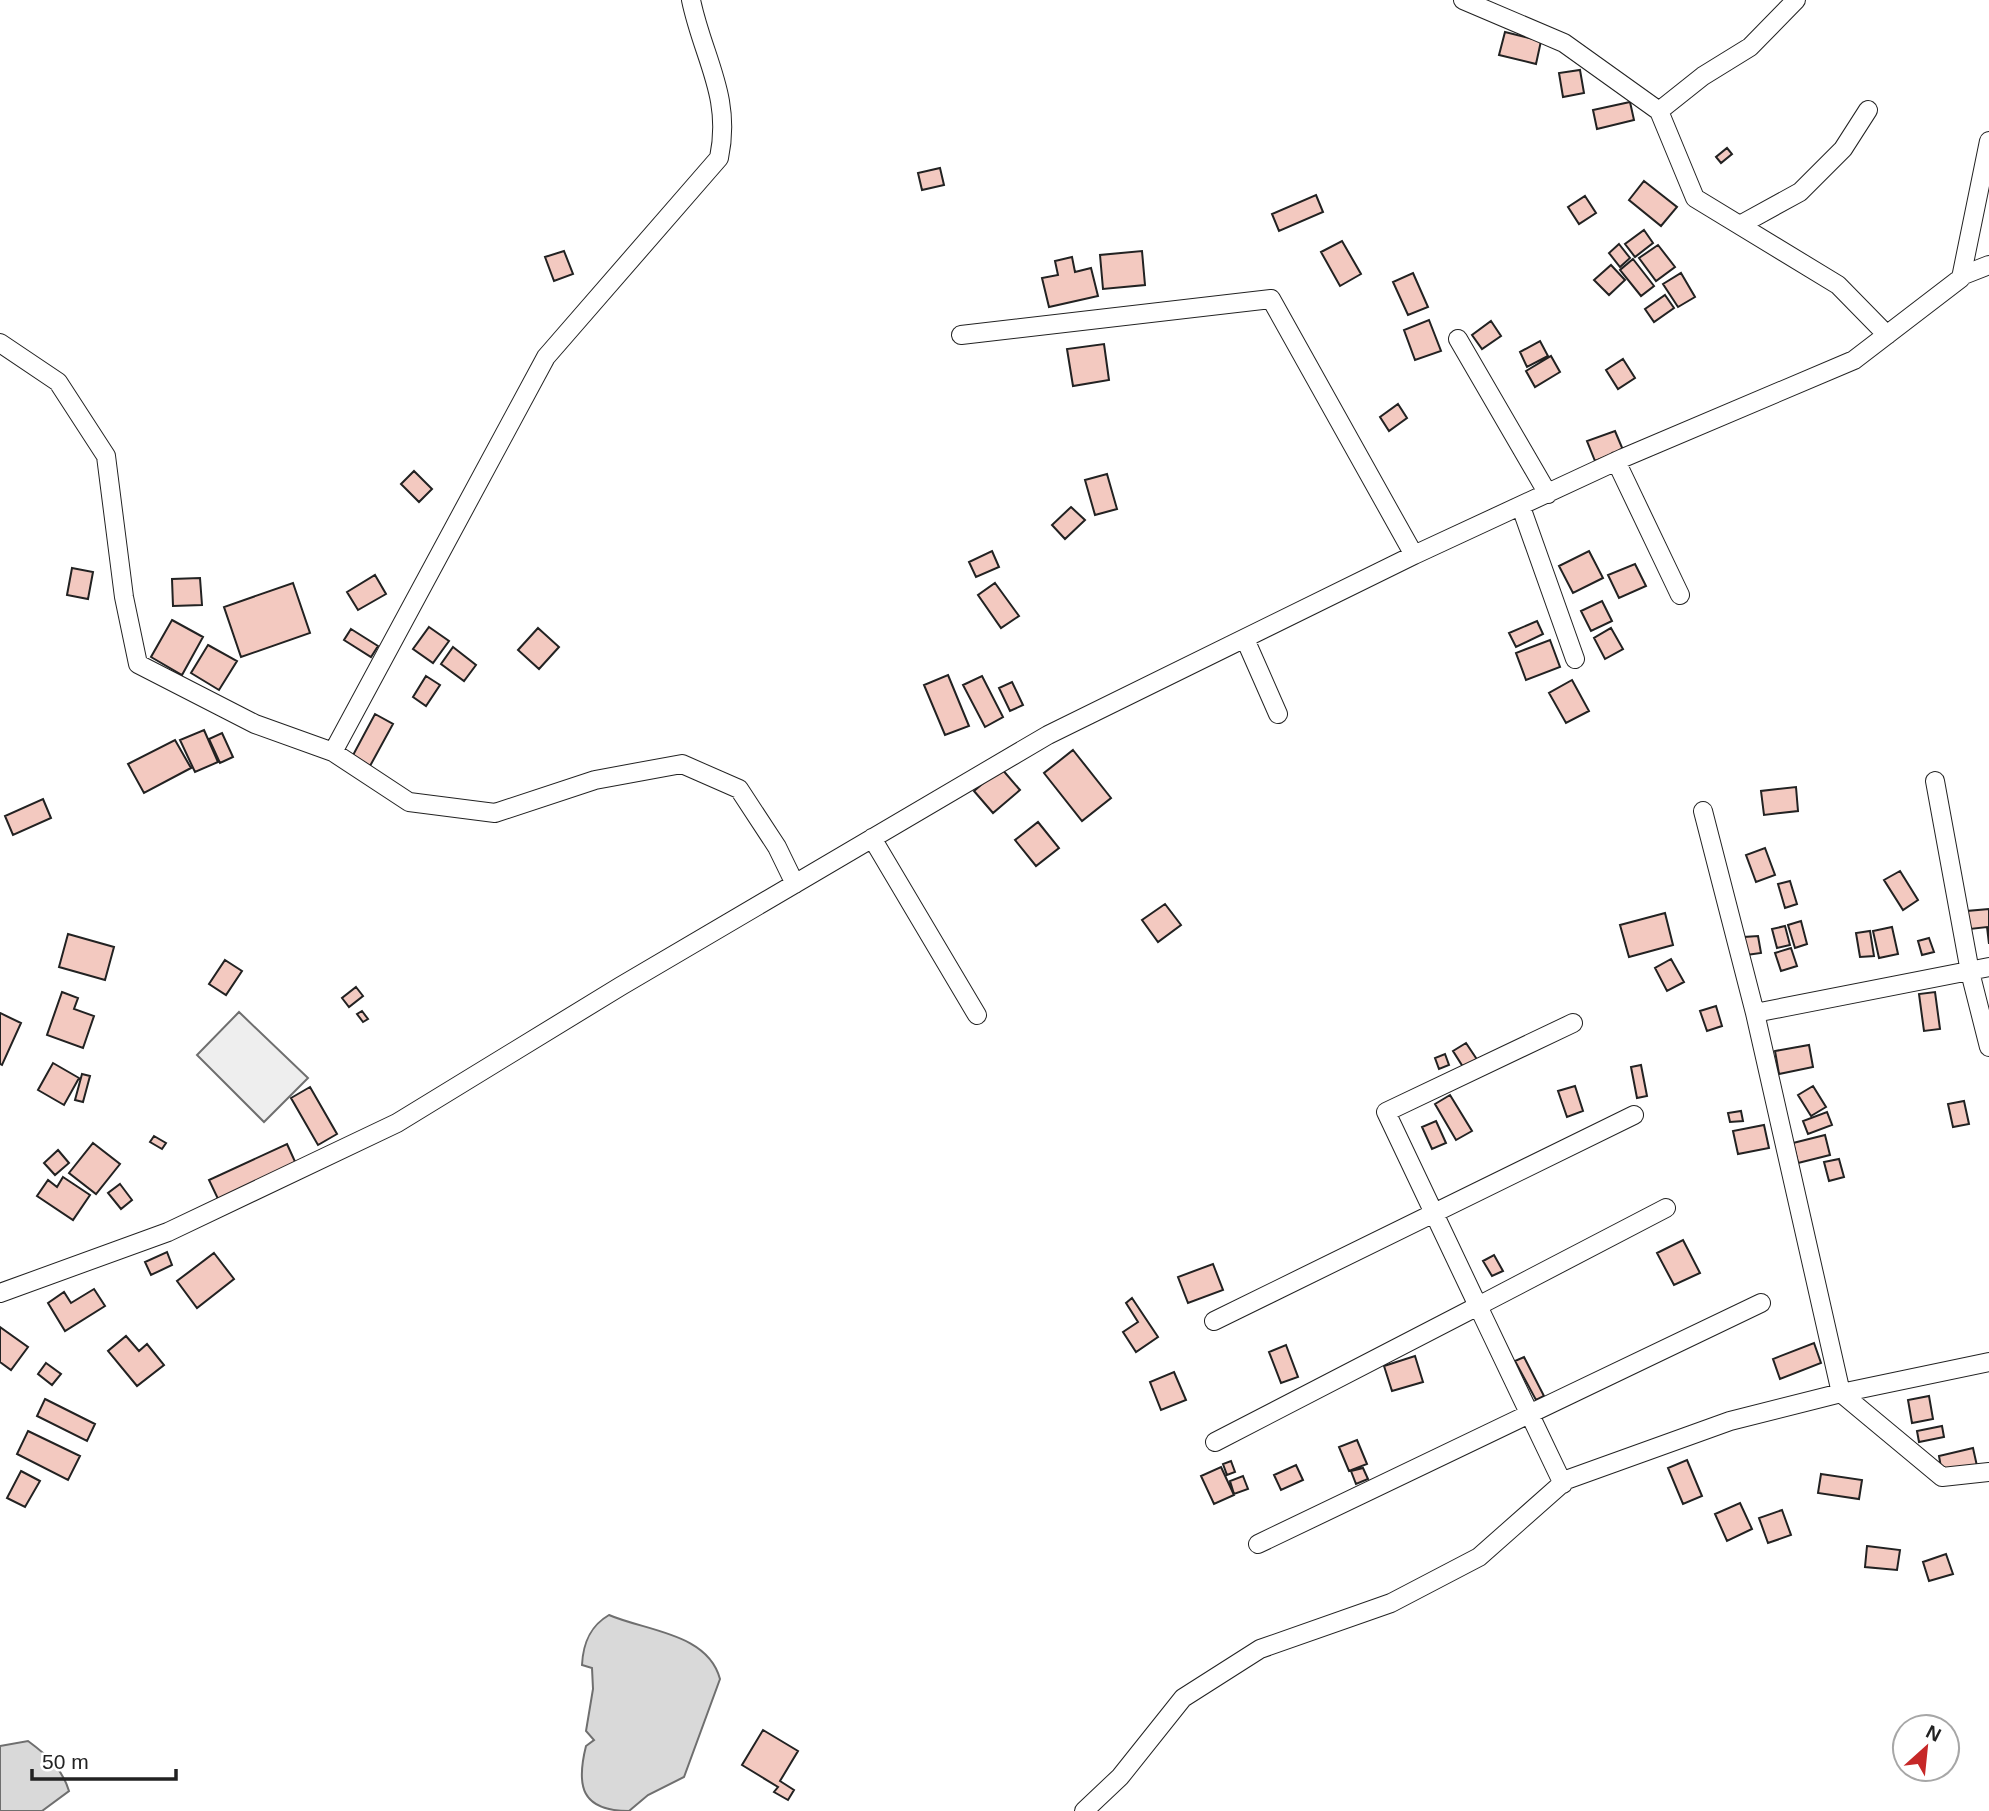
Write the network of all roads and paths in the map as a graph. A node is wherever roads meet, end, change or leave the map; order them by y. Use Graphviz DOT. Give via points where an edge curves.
graph roads {
  1 [pos="691,0"];
  2 [pos="1463,0"];
  3 [pos="1796,0"];
  4 [pos="1868,110"];
  5 [pos="1659,111"];
  6 [pos="1989,141"];
  7 [pos="1740,225"];
  8 [pos="1989,265"];
  9 [pos="1961,276"];
  10 [pos="961,335"];
  11 [pos="1887,335"];
  12 [pos="1458,339"];
  13 [pos="0,343"];
  14 [pos="1616,461"];
  15 [pos="1548,494"];
  16 [pos="1521,507"];
  17 [pos="1414,555"];
  18 [pos="1680,595"];
  19 [pos="1245,639"];
  20 [pos="1575,659"];
  21 [pos="1278,714"];
  22 [pos="333,752"];
  23 [pos="1935,780"];
  24 [pos="1703,811"];
  25 [pos="872,838"];
  26 [pos="795,884"];
  27 [pos="1989,967"];
  28 [pos="1970,972"];
  29 [pos="1755,1013"];
  30 [pos="977,1015"];
  31 [pos="1573,1023"];
  32 [pos="1989,1047"];
  33 [pos="1634,1115"];
  34 [pos="1666,1208"];
  35 [pos="1434,1213"];
  36 [pos="0,1293"];
  37 [pos="1760,1303"];
  38 [pos="1478,1306"];
  39 [pos="1214,1321"];
  40 [pos="1989,1362"];
  41 [pos="1841,1393"];
  42 [pos="1530,1415"];
  43 [pos="1215,1443"];
  44 [pos="1989,1472"];
  45 [pos="1563,1484"];
  46 [pos="1258,1544"];
  47 [pos="1084,1811"];
  1 -- 22 [label="street" via="723,104 725,132 719,158 546,357"];
  2 -- 5 [label="street" via="1564,43"];
  3 -- 5 [label="street" via="1750,47"];
  4 -- 7 [label="street" via="1843,149 1800,192"];
  5 -- 7 [label="street" via="1695,198"];
  6 -- 9 [label="street"];
  7 -- 11 [label="street" via="1838,285"];
  8 -- 9 [label="street"];
  9 -- 11 [label="street"];
  10 -- 17 [label="street" via="1271,299"];
  11 -- 14 [label="street" via="1854,360"];
  12 -- 15 [label="street"];
  13 -- 22 [label="street" via="58,383 106,456 124,597 138,664 255,724"];
  14 -- 15 [label="street"];
  14 -- 18 [label="street"];
  15 -- 16 [label="street"];
  16 -- 17 [label="street"];
  16 -- 20 [label="street"];
  17 -- 19 [label="street"];
  19 -- 21 [label="street"];
  19 -- 25 [label="street" via="1048,735"];
  22 -- 26 [label="street" via="409,802 495,813 595,780 682,765 738,789 777,847"];
  23 -- 28 [label="street"];
  24 -- 29 [label="street"];
  25 -- 26 [label="street"];
  25 -- 30 [label="street"];
  26 -- 36 [label="street" via="397,1123 168,1232"];
  27 -- 28 [label="street"];
  28 -- 29 [label="street"];
  28 -- 32 [label="street"];
  29 -- 41 [label="street"];
  31 -- 35 [label="street" via="1386,1112"];
  33 -- 35 [label="street"];
  34 -- 38 [label="street"];
  35 -- 38 [label="street"];
  35 -- 39 [label="street"];
  37 -- 42 [label="street"];
  38 -- 42 [label="street"];
  38 -- 43 [label="street"];
  40 -- 41 [label="street"];
  41 -- 44 [label="street" via="1942,1477"];
  41 -- 45 [label="street" via="1730,1421"];
  42 -- 45 [label="street"];
  42 -- 46 [label="street"];
  45 -- 47 [label="street" via="1479,1557 1391,1603 1260,1649 1183,1698 1119,1777"];
}
